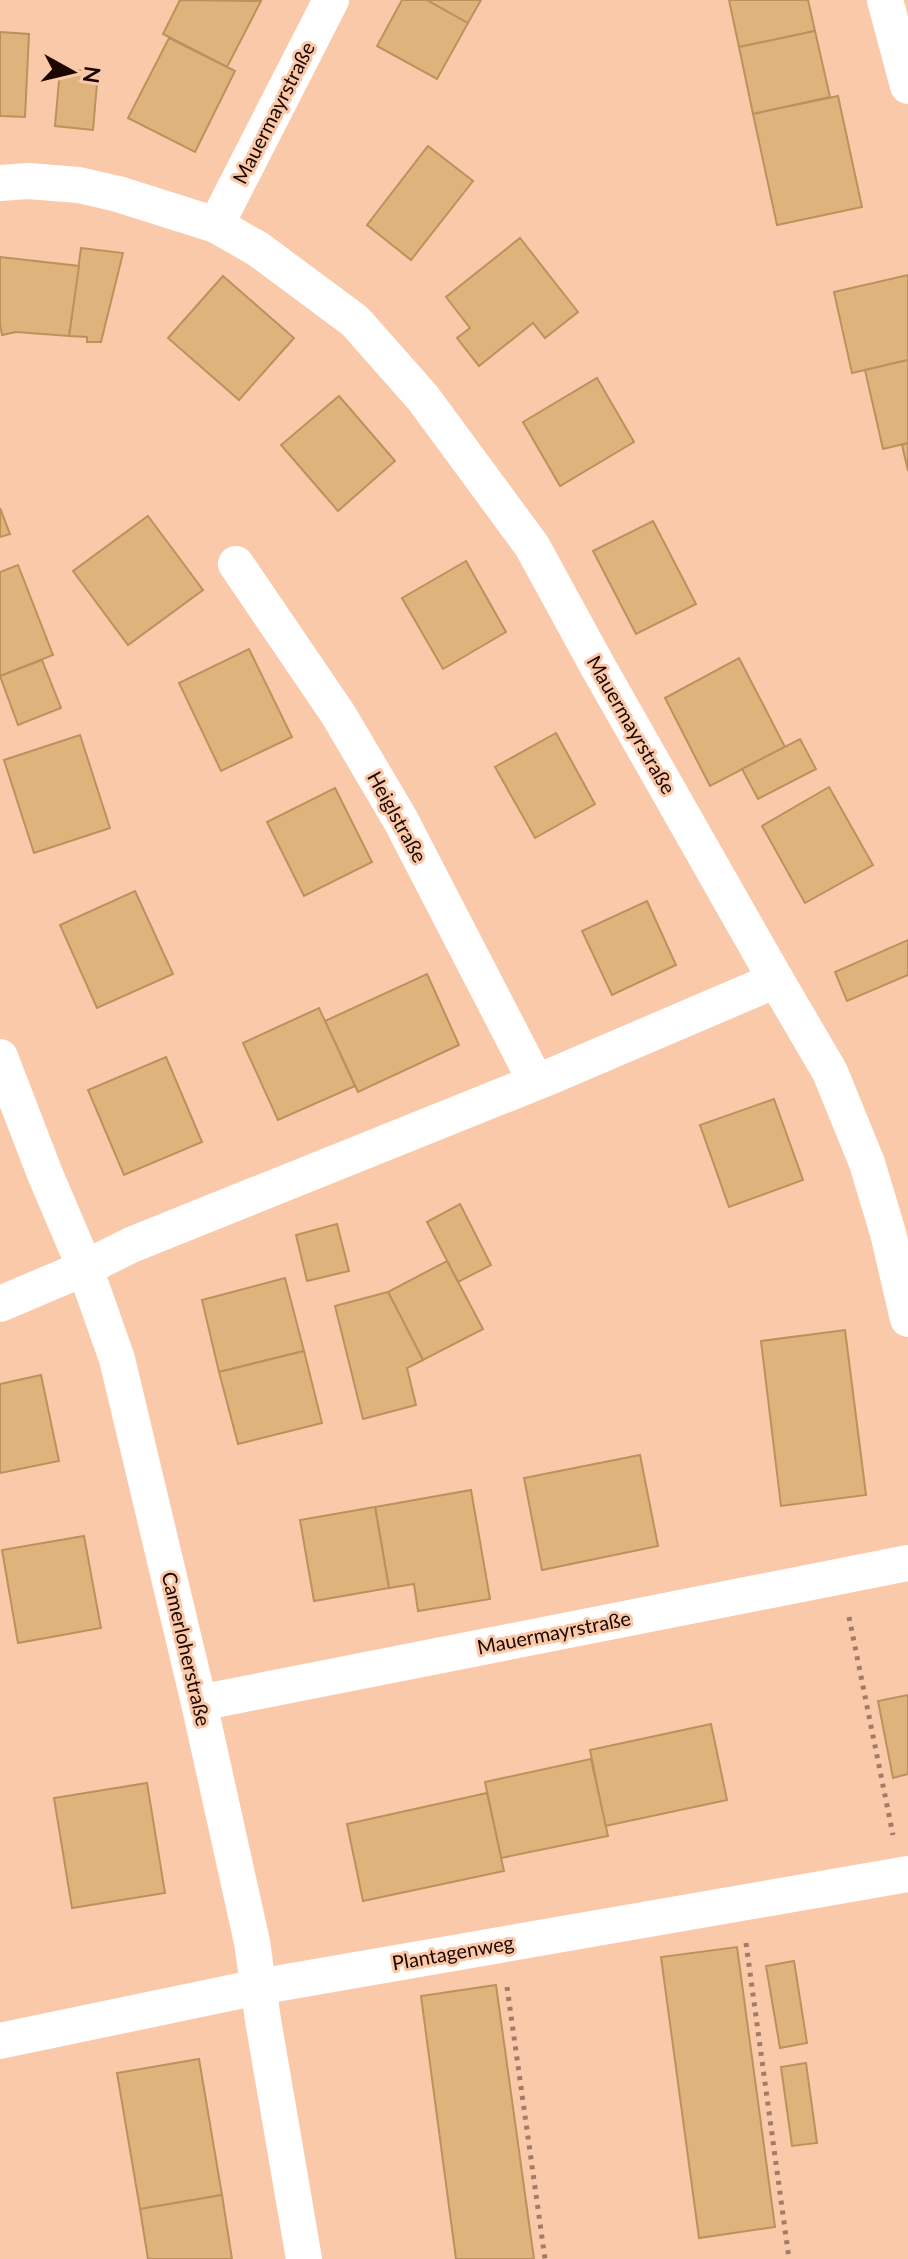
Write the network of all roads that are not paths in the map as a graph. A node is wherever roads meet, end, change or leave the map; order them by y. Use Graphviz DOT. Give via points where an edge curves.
graph roads {
  1 [pos="331,0"];
  2 [pos="885,0"];
  3 [pos="908,86"];
  4 [pos="0,183"];
  5 [pos="216,225"];
  6 [pos="236,564"];
  7 [pos="776,980"];
  8 [pos="0,1057"];
  9 [pos="536,1082"];
  10 [pos="85,1268"];
  11 [pos="0,1304"];
  12 [pos="908,1319"];
  13 [pos="908,1563"];
  14 [pos="199,1703"];
  15 [pos="902,1861"];
  16 [pos="258,1987"];
  17 [pos="0,2041"];
  18 [pos="304,2259"];
  1 -- 5 [label="street, Mauermayrstraße"];
  2 -- 3 [label="street"];
  4 -- 5 [label="street, Mauermayrstraße" via="79,185"];
  5 -- 7 [label="street, Mauermayrstraße" via="355,321 451,435 532,546"];
  6 -- 9 [label="street, Heiglstraße" via="338,714 400,819"];
  7 -- 9 [label="street"];
  7 -- 12 [label="street, Mauermayrstraße" via="830,1072 856,1132"];
  8 -- 10 [label="street, Camerloherstraße"];
  9 -- 10 [label="street"];
  10 -- 11 [label="street"];
  10 -- 14 [label="street, Camerloherstraße" via="117,1359"];
  13 -- 14 [label="street, Mauermayrstraße"];
  14 -- 16 [label="street, Camerloherstraße"];
  15 -- 16 [label="street, Plantagenweg"];
  16 -- 17 [label="street, Plantagenweg"];
  16 -- 18 [label="street, Camerloherstraße"];
}
